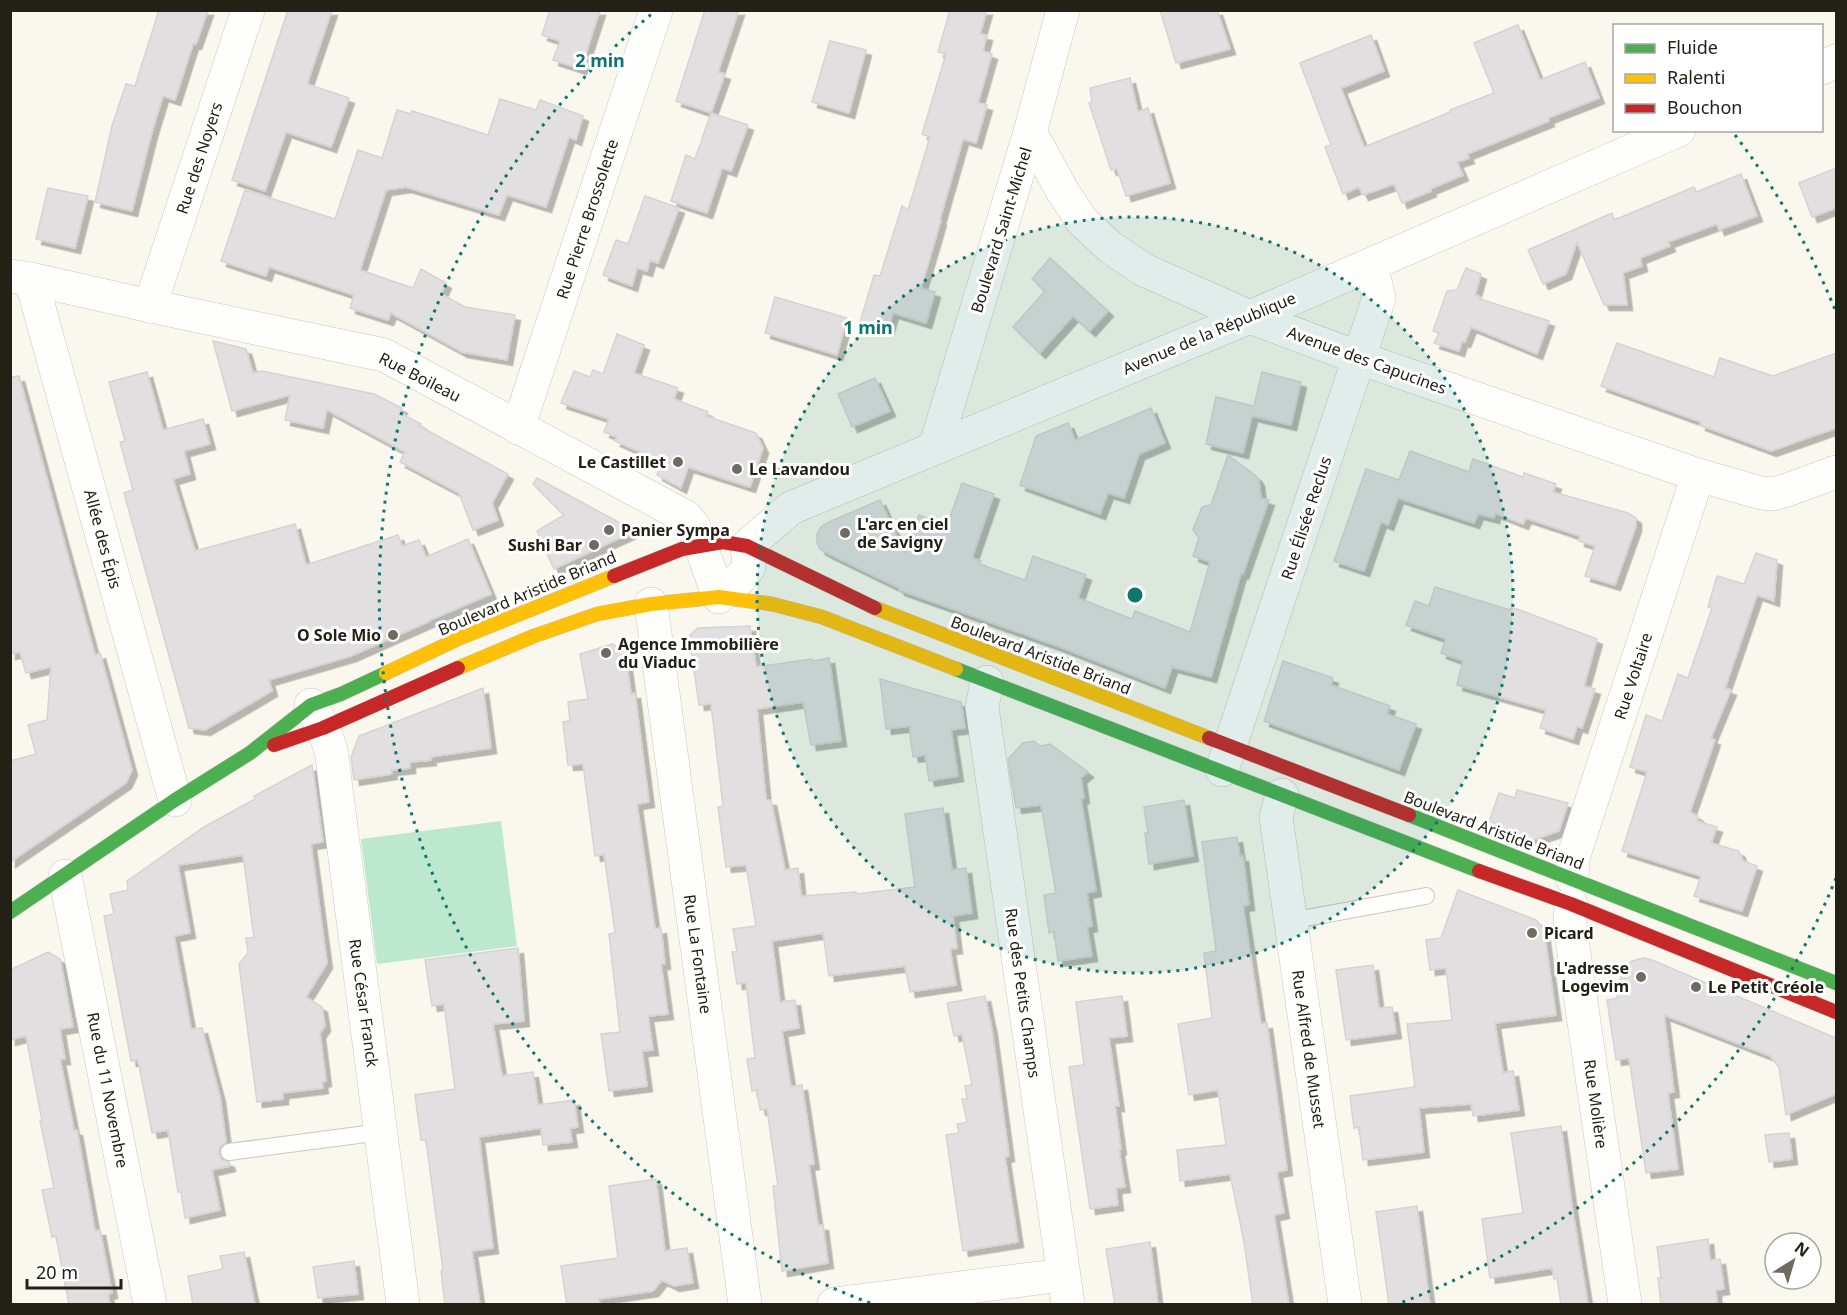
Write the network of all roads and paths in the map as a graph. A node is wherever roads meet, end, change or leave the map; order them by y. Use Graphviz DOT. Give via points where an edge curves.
graph roads {
  1 [pos="248,10"];
  2 [pos="656,10"];
  3 [pos="1063,10"];
  4 [pos="1030,132"];
  5 [pos="1673,132"];
  6 [pos="1371,265"];
  7 [pos="21,278"];
  8 [pos="150,306"];
  9 [pos="1250,317"];
  10 [pos="1359,358"];
  11 [pos="518,428"];
  12 [pos="934,448"];
  13 [pos="1836,472"];
  14 [pos="1698,475"];
  15 [pos="700,545"];
  16 [pos="747,546"];
  17 [pos="719,597"];
  18 [pos="651,604"];
  19 [pos="987,682"];
  20 [pos="1130,708"];
  21 [pos="317,717"];
  22 [pos="250,753"];
  23 [pos="1225,758"];
  24 [pos="1282,795"];
  25 [pos="175,800"];
  26 [pos="65,876"];
  27 [pos="1572,891"];
  28 [pos="1426,896"];
  29 [pos="10,912"];
  30 [pos="1290,921"];
  31 [pos="1836,983"];
  32 [pos="1836,1012"];
  33 [pos="381,1131"];
  34 [pos="229,1152"];
  35 [pos="1066,1290"];
  36 [pos="150,1305"];
  37 [pos="403,1305"];
  38 [pos="746,1305"];
  39 [pos="834,1305"];
  40 [pos="1345,1305"];
  41 [pos="1625,1305"];
  1 -- 8 [label="street, Rue des Noyers"];
  2 -- 11 [label="street, Rue Pierre Brossolette"];
  3 -- 4 [label="street, Boulevard Saint-Michel"];
  4 -- 9 [label="street, Avenue des Capucines" via="1082,221 1110,248 1144,270"];
  4 -- 12 [label="street, Boulevard Saint-Michel"];
  5 -- 6 [label="street, Avenue de la République"];
  6 -- 9 [label="street, Avenue de la République"];
  6 -- 10 [label="street, Rue Élisée Reclus" via="1379,298"];
  7 -- 8 [label="street, Rue Boileau"];
  7 -- 25 [label="street, Allée des Épis"];
  8 -- 11 [label="street, Rue Boileau" via="384,355"];
  9 -- 10 [label="street, Avenue des Capucines"];
  9 -- 12 [label="street, Avenue de la République"];
  10 -- 14 [label="street, Avenue des Capucines"];
  10 -- 23 [label="street, Rue Élisée Reclus"];
  11 -- 15 [label="street, Rue Boileau" via="686,517 694,526"];
  12 -- 16 [label="street, Avenue de la République" via="791,508"];
  13 -- 14 [label="street, Avenue des Capucines" via="1773,494"];
  14 -- 27 [label="street, Rue Voltaire" via="1573,858"];
  15 -- 16 [label="main road, Boulevard Aristide Briand" via="723,542"];
  15 -- 17 [label="street, Rue Boileau"];
  15 -- 21 [label="main road, Boulevard Aristide Briand" via="652,560 471,633 341,694"];
  16 -- 17 [label="street" via="749,567"];
  16 -- 20 [label="main road, Boulevard Aristide Briand" via="885,613"];
  17 -- 18 [label="main road, Boulevard Aristide Briand"];
  17 -- 19 [label="main road, Boulevard Aristide Briand" via="772,604 822,617"];
  18 -- 21 [label="main road, Boulevard Aristide Briand" via="597,614"];
  18 -- 38 [label="street, Rue La Fontaine"];
  19 -- 20 [label="main road" via="992,674 1002,672 1078,701"];
  19 -- 23 [label="main road, Boulevard Aristide Briand"];
  19 -- 35 [label="street, Rue des Petits Champs" via="982,707"];
  20 -- 23 [label="main road, Boulevard Aristide Briand"];
  21 -- 22 [label="main road, Boulevard Aristide Briand"];
  21 -- 22 [label="main road, Boulevard Aristide Briand"];
  21 -- 33 [label="street, Rue César Franck" via="331,750"];
  22 -- 25 [label="main road, Boulevard Aristide Briand"];
  23 -- 24 [label="main road, Boulevard Aristide Briand"];
  23 -- 27 [label="main road, Boulevard Aristide Briand"];
  24 -- 27 [label="main road, Boulevard Aristide Briand" via="1522,887"];
  24 -- 30 [label="street, Rue Alfred de Musset" via="1276,817"];
  25 -- 26 [label="main road, Boulevard Aristide Briand"];
  26 -- 29 [label="main road, Boulevard Aristide Briand"];
  26 -- 36 [label="street, Rue du 11 Novembre"];
  27 -- 31 [label="main road, Boulevard Aristide Briand"];
  27 -- 32 [label="main road, Boulevard Aristide Briand"];
  27 -- 41 [label="street, Rue Molière" via="1570,926"];
  28 -- 30 [label="lane"];
  30 -- 40 [label="street, Rue Alfred de Musset"];
  33 -- 34 [label="lane"];
  33 -- 37 [label="street, Rue César Franck"];
  35 -- 39 [label="street"];
}
